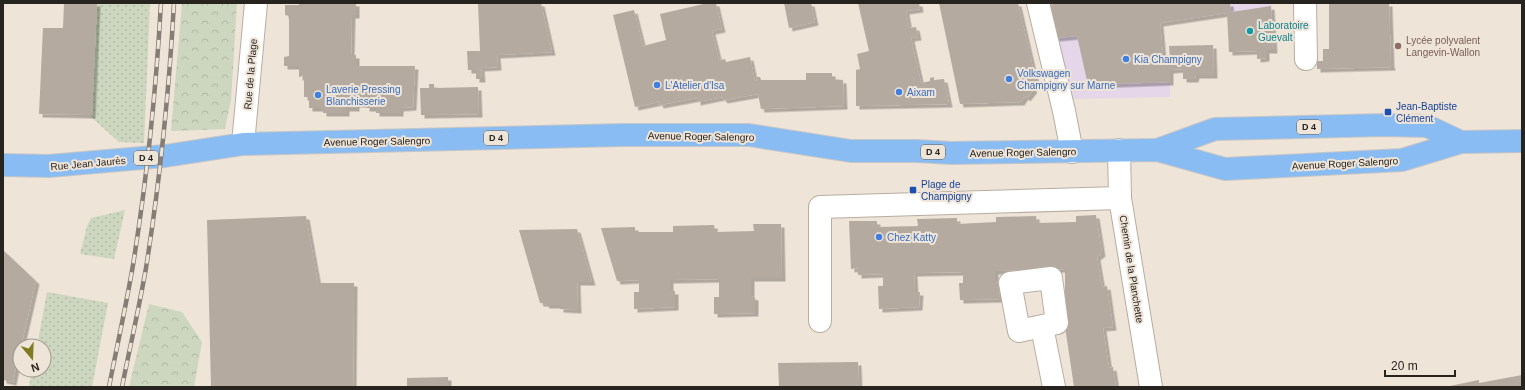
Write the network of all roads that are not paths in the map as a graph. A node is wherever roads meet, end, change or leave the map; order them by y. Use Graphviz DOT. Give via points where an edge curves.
graph roads {
  1 [pos="256,3"];
  2 [pos="1038,3"];
  3 [pos="1305,3"];
  4 [pos="1306,59"];
  5 [pos="1522,141"];
  6 [pos="1461,142"];
  7 [pos="243,144"];
  8 [pos="1119,150"];
  9 [pos="1156,150"];
  10 [pos="1072,152"];
  11 [pos="3,165"];
  12 [pos="1120,198"];
  13 [pos="820,321"];
  14 [pos="1042,327"];
  15 [pos="1054,387"];
  16 [pos="1151,387"];
  1 -- 7 [label="street, Rue de la Plage"];
  2 -- 10 [label="street"];
  3 -- 4 [label="street"];
  5 -- 6 [label="main road, Avenue Roger Salengro / D 4"];
  6 -- 9 [label="main road, Avenue Roger Salengro / D 4" via="1402,160 1225,169"];
  6 -- 9 [label="main road, Avenue Roger Salengro / D 4" via="1427,126 1215,129"];
  7 -- 10 [label="main road, Avenue Roger Salengro / D 4" via="624,135 749,135 851,151"];
  7 -- 11 [label="main road, Rue Jean Jaurès / D 4" via="166,156 49,166"];
  8 -- 9 [label="main road, Avenue Roger Salengro / D 4"];
  8 -- 10 [label="main road, Avenue Roger Salengro / D 4"];
  8 -- 12 [label="street, Chemin de la Planchette"];
  12 -- 13 [label="street" via="820,207"];
  12 -- 16 [label="street, Chemin de la Planchette"];
  14 -- 15 [label="street"];
}
